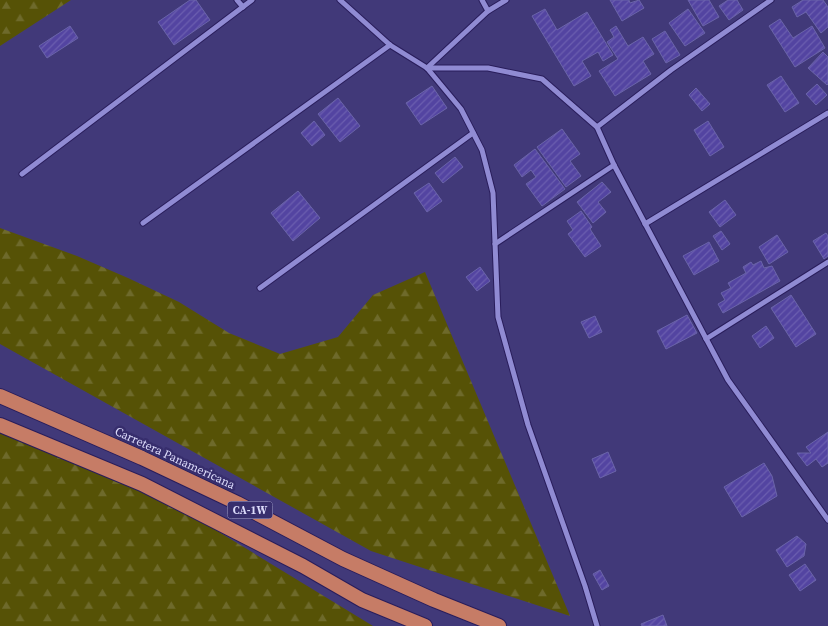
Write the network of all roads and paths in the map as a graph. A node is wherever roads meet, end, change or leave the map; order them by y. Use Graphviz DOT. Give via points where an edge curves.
graph roads {
  1 [pos="237,0"];
  2 [pos="252,0"];
  3 [pos="340,0"];
  4 [pos="482,0"];
  5 [pos="506,0"];
  6 [pos="771,0"];
  7 [pos="243,7"];
  8 [pos="488,10"];
  9 [pos="390,44"];
  10 [pos="426,68"];
  11 [pos="828,113"];
  12 [pos="597,127"];
  13 [pos="473,132"];
  14 [pos="614,165"];
  15 [pos="22,174"];
  16 [pos="143,223"];
  17 [pos="645,224"];
  18 [pos="495,244"];
  19 [pos="828,262"];
  20 [pos="260,288"];
  21 [pos="706,339"];
  22 [pos="0,396"];
  23 [pos="0,425"];
  24 [pos="828,520"];
  25 [pos="425,626"];
  26 [pos="500,626"];
  27 [pos="597,626"];
  1 -- 7 [label="street"];
  2 -- 7 [label="street"];
  3 -- 9 [label="street"];
  4 -- 8 [label="street"];
  5 -- 8 [label="street"];
  6 -- 12 [label="street"];
  7 -- 15 [label="street"];
  8 -- 10 [label="street"];
  9 -- 10 [label="street"];
  9 -- 16 [label="street"];
  10 -- 12 [label="street" via="488,68 542,79"];
  10 -- 13 [label="street" via="461,108"];
  11 -- 17 [label="street"];
  12 -- 14 [label="street"];
  13 -- 18 [label="street" via="482,150 493,193"];
  13 -- 20 [label="street"];
  14 -- 17 [label="street"];
  14 -- 18 [label="street"];
  17 -- 21 [label="street"];
  18 -- 27 [label="street" via="498,317 528,425 586,586"];
  19 -- 21 [label="street"];
  21 -- 24 [label="street" via="728,380"];
  22 -- 26 [label="highway, Carretera Panamericana / CA-1W" via="237,503 343,559"];
  23 -- 25 [label="highway, CA-1W" via="142,484 303,566 362,600"];
}
